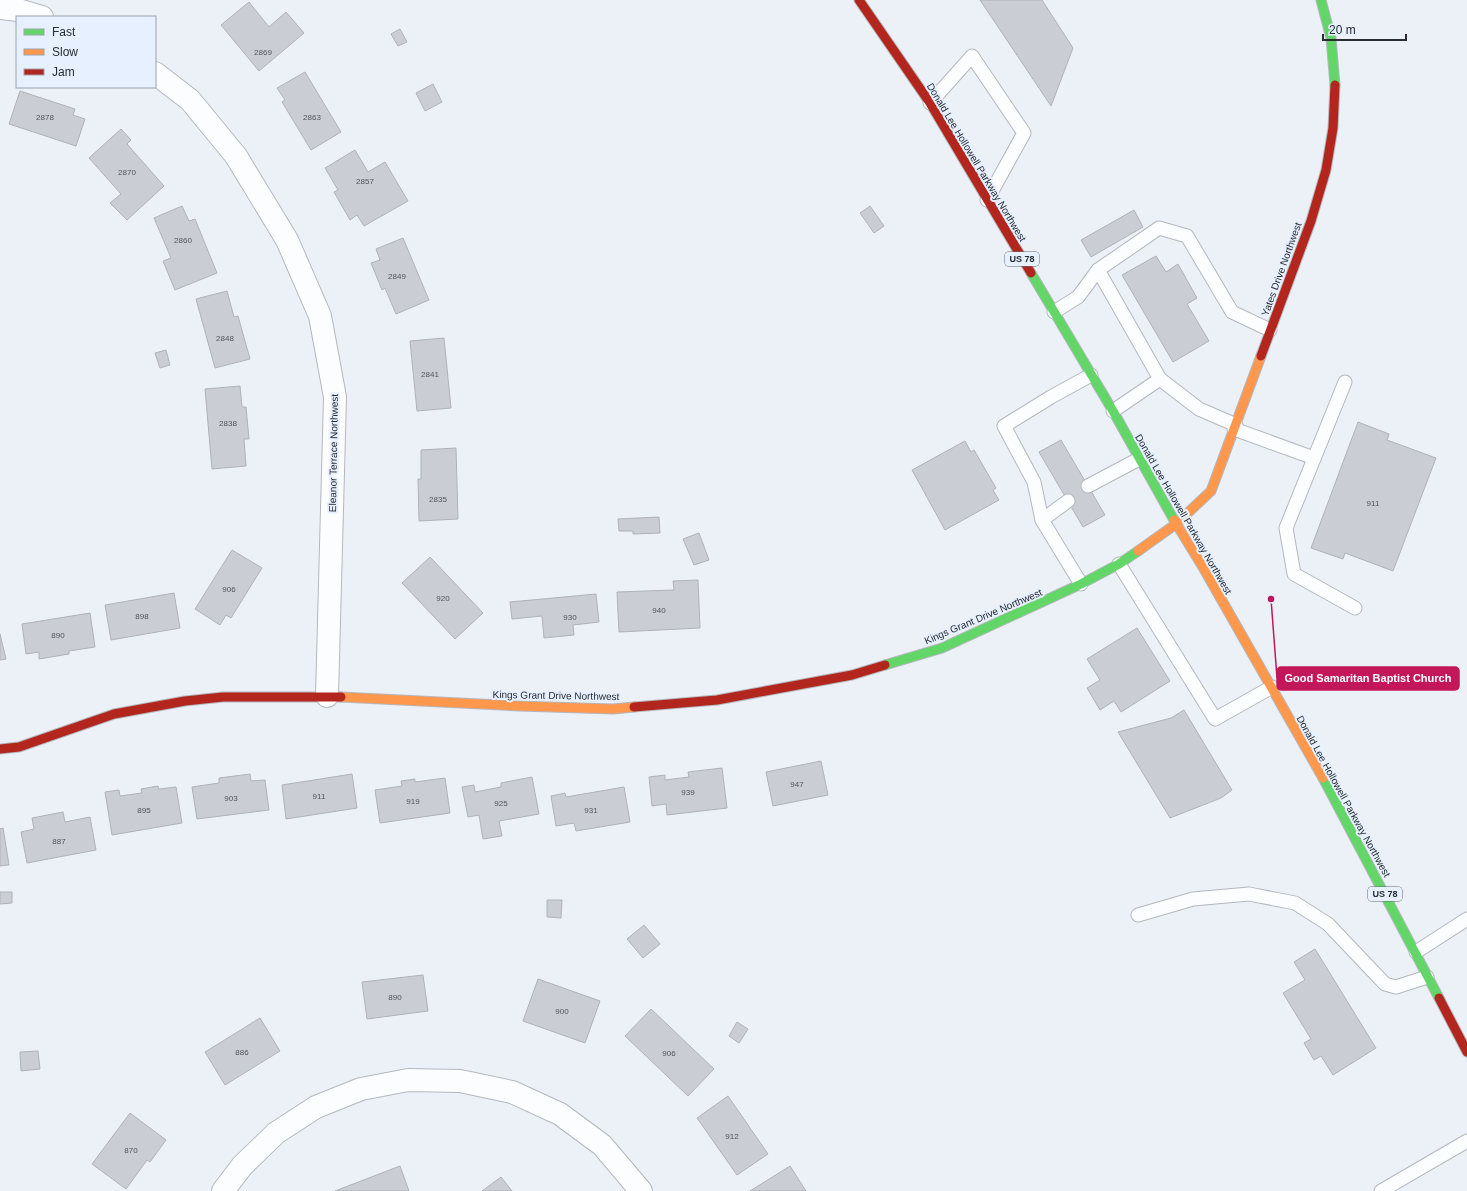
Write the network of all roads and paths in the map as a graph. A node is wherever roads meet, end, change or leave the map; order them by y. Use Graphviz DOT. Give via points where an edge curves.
graph roads {
  1 [pos="859,0"];
  2 [pos="1321,0"];
  3 [pos="0,8"];
  4 [pos="39,16"];
  5 [pos="156,74"];
  6 [pos="930,103"];
  7 [pos="987,200"];
  8 [pos="1098,270"];
  9 [pos="1054,312"];
  10 [pos="1270,330"];
  11 [pos="1091,375"];
  12 [pos="1160,378"];
  13 [pos="1344,382"];
  14 [pos="1113,411"];
  15 [pos="1235,427"];
  16 [pos="1314,458"];
  17 [pos="1139,459"];
  18 [pos="1088,486"];
  19 [pos="1068,500"];
  20 [pos="1042,520"];
  21 [pos="1176,524"];
  22 [pos="1120,564"];
  23 [pos="1081,584"];
  24 [pos="1355,608"];
  25 [pos="1272,687"];
  26 [pos="327,696"];
  27 [pos="0,750"];
  28 [pos="1138,915"];
  29 [pos="1467,919"];
  30 [pos="1416,952"];
  31 [pos="1427,977"];
  32 [pos="1462,1029"];
  33 [pos="1467,1052"];
  34 [pos="1467,1141"];
  35 [pos="223,1191"];
  36 [pos="641,1191"];
  37 [pos="1381,1191"];
  1 -- 6 [label="street, Donald Lee Hollowell Parkway Northwest / US 78"];
  2 -- 10 [label="street, Yates Drive Northwest" via="1331,38 1336,85 1333,128 1326,170 1311,221"];
  3 -- 4 [label="street"];
  5 -- 26 [label="street, Eleanor Terrace Northwest" via="190,100 236,156 288,240 320,316 335,397"];
  6 -- 7 [label="street, Donald Lee Hollowell Parkway Northwest / US 78"];
  6 -- 7 [label="lane" via="972,56 1024,133"];
  7 -- 9 [label="street, Donald Lee Hollowell Parkway Northwest / US 78"];
  8 -- 9 [label="lane" via="1078,297"];
  8 -- 10 [label="lane" via="1159,228 1187,236 1232,312"];
  8 -- 12 [label="lane"];
  9 -- 11 [label="street, Donald Lee Hollowell Parkway Northwest / US 78"];
  10 -- 15 [label="street, Yates Drive Northwest"];
  11 -- 14 [label="street, Donald Lee Hollowell Parkway Northwest / US 78"];
  11 -- 20 [label="lane" via="1004,426 1034,482"];
  12 -- 14 [label="lane"];
  12 -- 15 [label="lane" via="1199,409"];
  13 -- 16 [label="lane"];
  14 -- 17 [label="street, Donald Lee Hollowell Parkway Northwest / US 78"];
  15 -- 16 [label="lane"];
  15 -- 21 [label="street, Yates Drive Northwest" via="1211,491"];
  16 -- 24 [label="lane" via="1286,528 1294,574"];
  17 -- 18 [label="lane"];
  17 -- 21 [label="street, Donald Lee Hollowell Parkway Northwest / US 78"];
  19 -- 20 [label="lane"];
  20 -- 23 [label="lane"];
  21 -- 22 [label="street, Kings Grant Drive Northwest"];
  21 -- 25 [label="street, Donald Lee Hollowell Parkway Northwest / US 78"];
  22 -- 23 [label="street, Kings Grant Drive Northwest"];
  22 -- 25 [label="lane" via="1215,719"];
  23 -- 26 [label="street, Kings Grant Drive Northwest" via="942,648 852,675 717,700 613,709"];
  25 -- 30 [label="street, Donald Lee Hollowell Parkway Northwest / US 78"];
  26 -- 27 [label="street, Kings Grant Drive Northwest" via="223,697 185,701 114,714 19,747"];
  28 -- 31 [label="lane" via="1193,899 1249,894 1295,903 1328,924 1385,984 1396,987"];
  29 -- 30 [label="lane"];
  30 -- 31 [label="street, Donald Lee Hollowell Parkway Northwest / US 78"];
  31 -- 32 [label="street, Donald Lee Hollowell Parkway Northwest / US 78"];
  32 -- 33 [label="street, Donald Lee Hollowell Parkway Northwest / US 78"];
  34 -- 37 [label="lane"];
  35 -- 36 [label="street" via="242,1166 276,1133 316,1107 361,1089 408,1080 460,1081 512,1092 560,1114 602,1145"];
}
